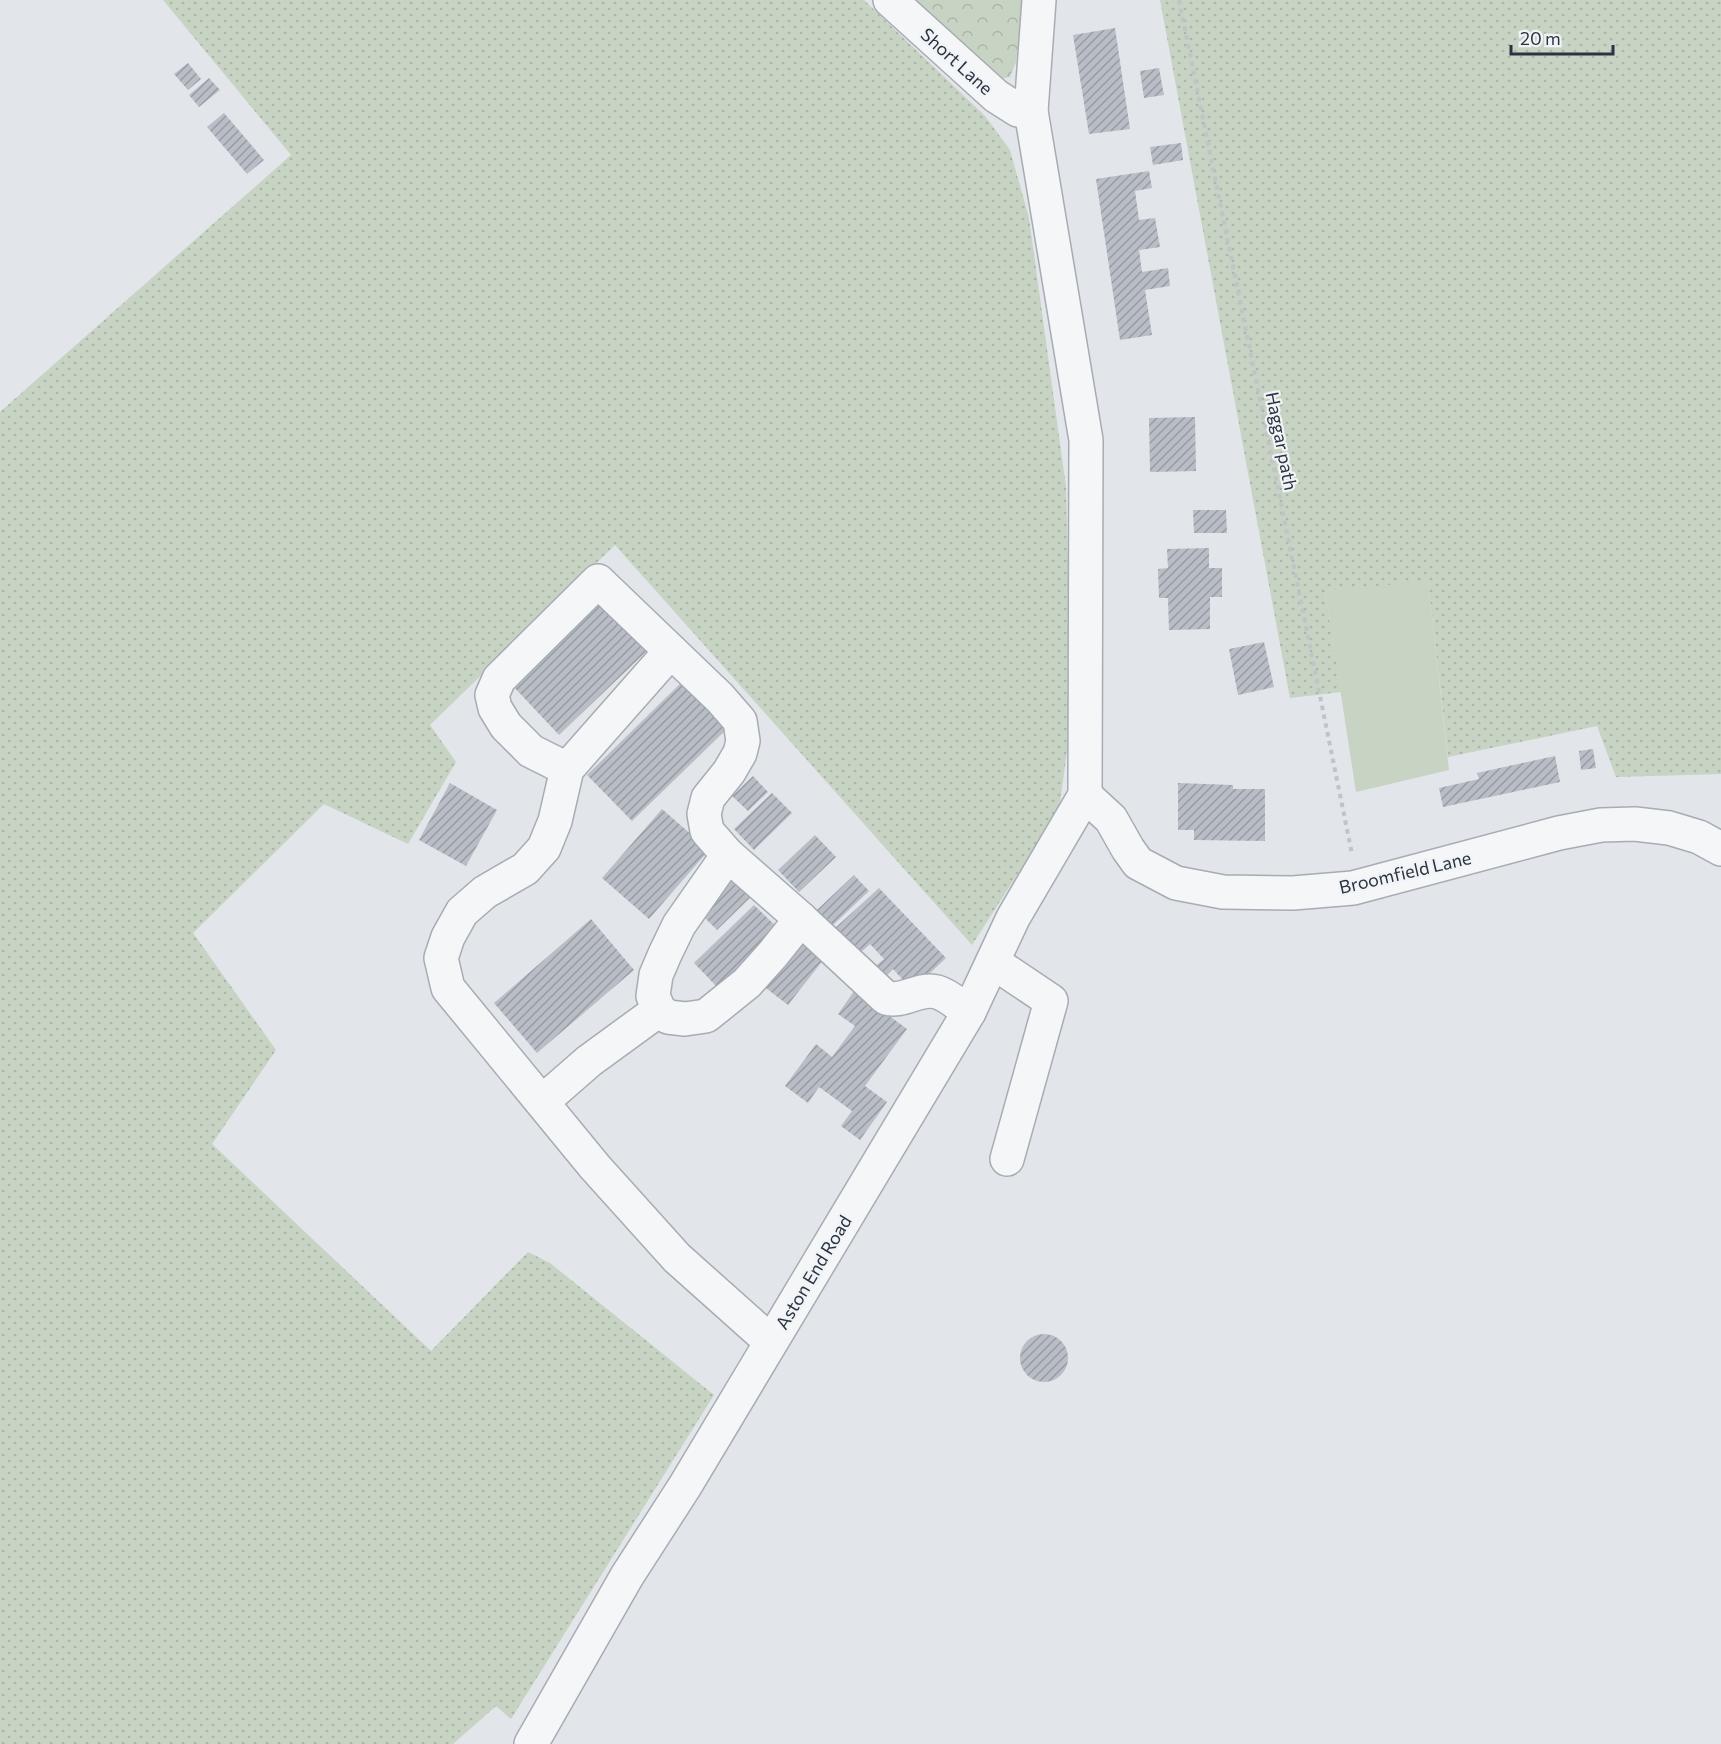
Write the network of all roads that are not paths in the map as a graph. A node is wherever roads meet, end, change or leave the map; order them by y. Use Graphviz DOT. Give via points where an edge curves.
graph roads {
  1 [pos="891,0"];
  2 [pos="1039,0"];
  3 [pos="1031,111"];
  4 [pos="671,651"];
  5 [pos="567,769"];
  6 [pos="1085,795"];
  7 [pos="1721,849"];
  8 [pos="728,855"];
  9 [pos="801,919"];
  10 [pos="993,962"];
  11 [pos="659,1010"];
  12 [pos="969,1012"];
  13 [pos="542,1102"];
  14 [pos="1007,1159"];
  15 [pos="770,1341"];
  16 [pos="531,1744"];
  1 -- 3 [label="street, Short Lane" via="996,96 1018,110"];
  2 -- 3 [label="street"];
  3 -- 6 [label="street" via="1086,440"];
  4 -- 5 [label="street"];
  4 -- 5 [label="street" via="598,581 500,679 492,695 506,726 531,751"];
  4 -- 8 [label="street" via="740,721 740,753 708,798 704,814 707,831"];
  5 -- 13 [label="street" via="555,821 544,848 525,869 485,892 462,912 441,958 448,988"];
  6 -- 7 [label="street, Broomfield Lane" via="1111,819 1138,863 1176,884 1223,892 1353,888 1601,825 1669,828"];
  6 -- 10 [label="street, Aston End Road" via="1013,918"];
  8 -- 9 [label="street"];
  8 -- 11 [label="street" via="679,925 660,964 653,996"];
  9 -- 11 [label="street" via="747,983 706,1016 685,1020 668,1017"];
  9 -- 12 [label="street" via="885,998 938,992"];
  10 -- 12 [label="street, Aston End Road"];
  10 -- 14 [label="street" via="1051,1001"];
  11 -- 13 [label="street" via="589,1061"];
  12 -- 15 [label="street, Aston End Road"];
  13 -- 15 [label="street" via="677,1258"];
  15 -- 16 [label="street, Aston End Road" via="627,1576"];
}
